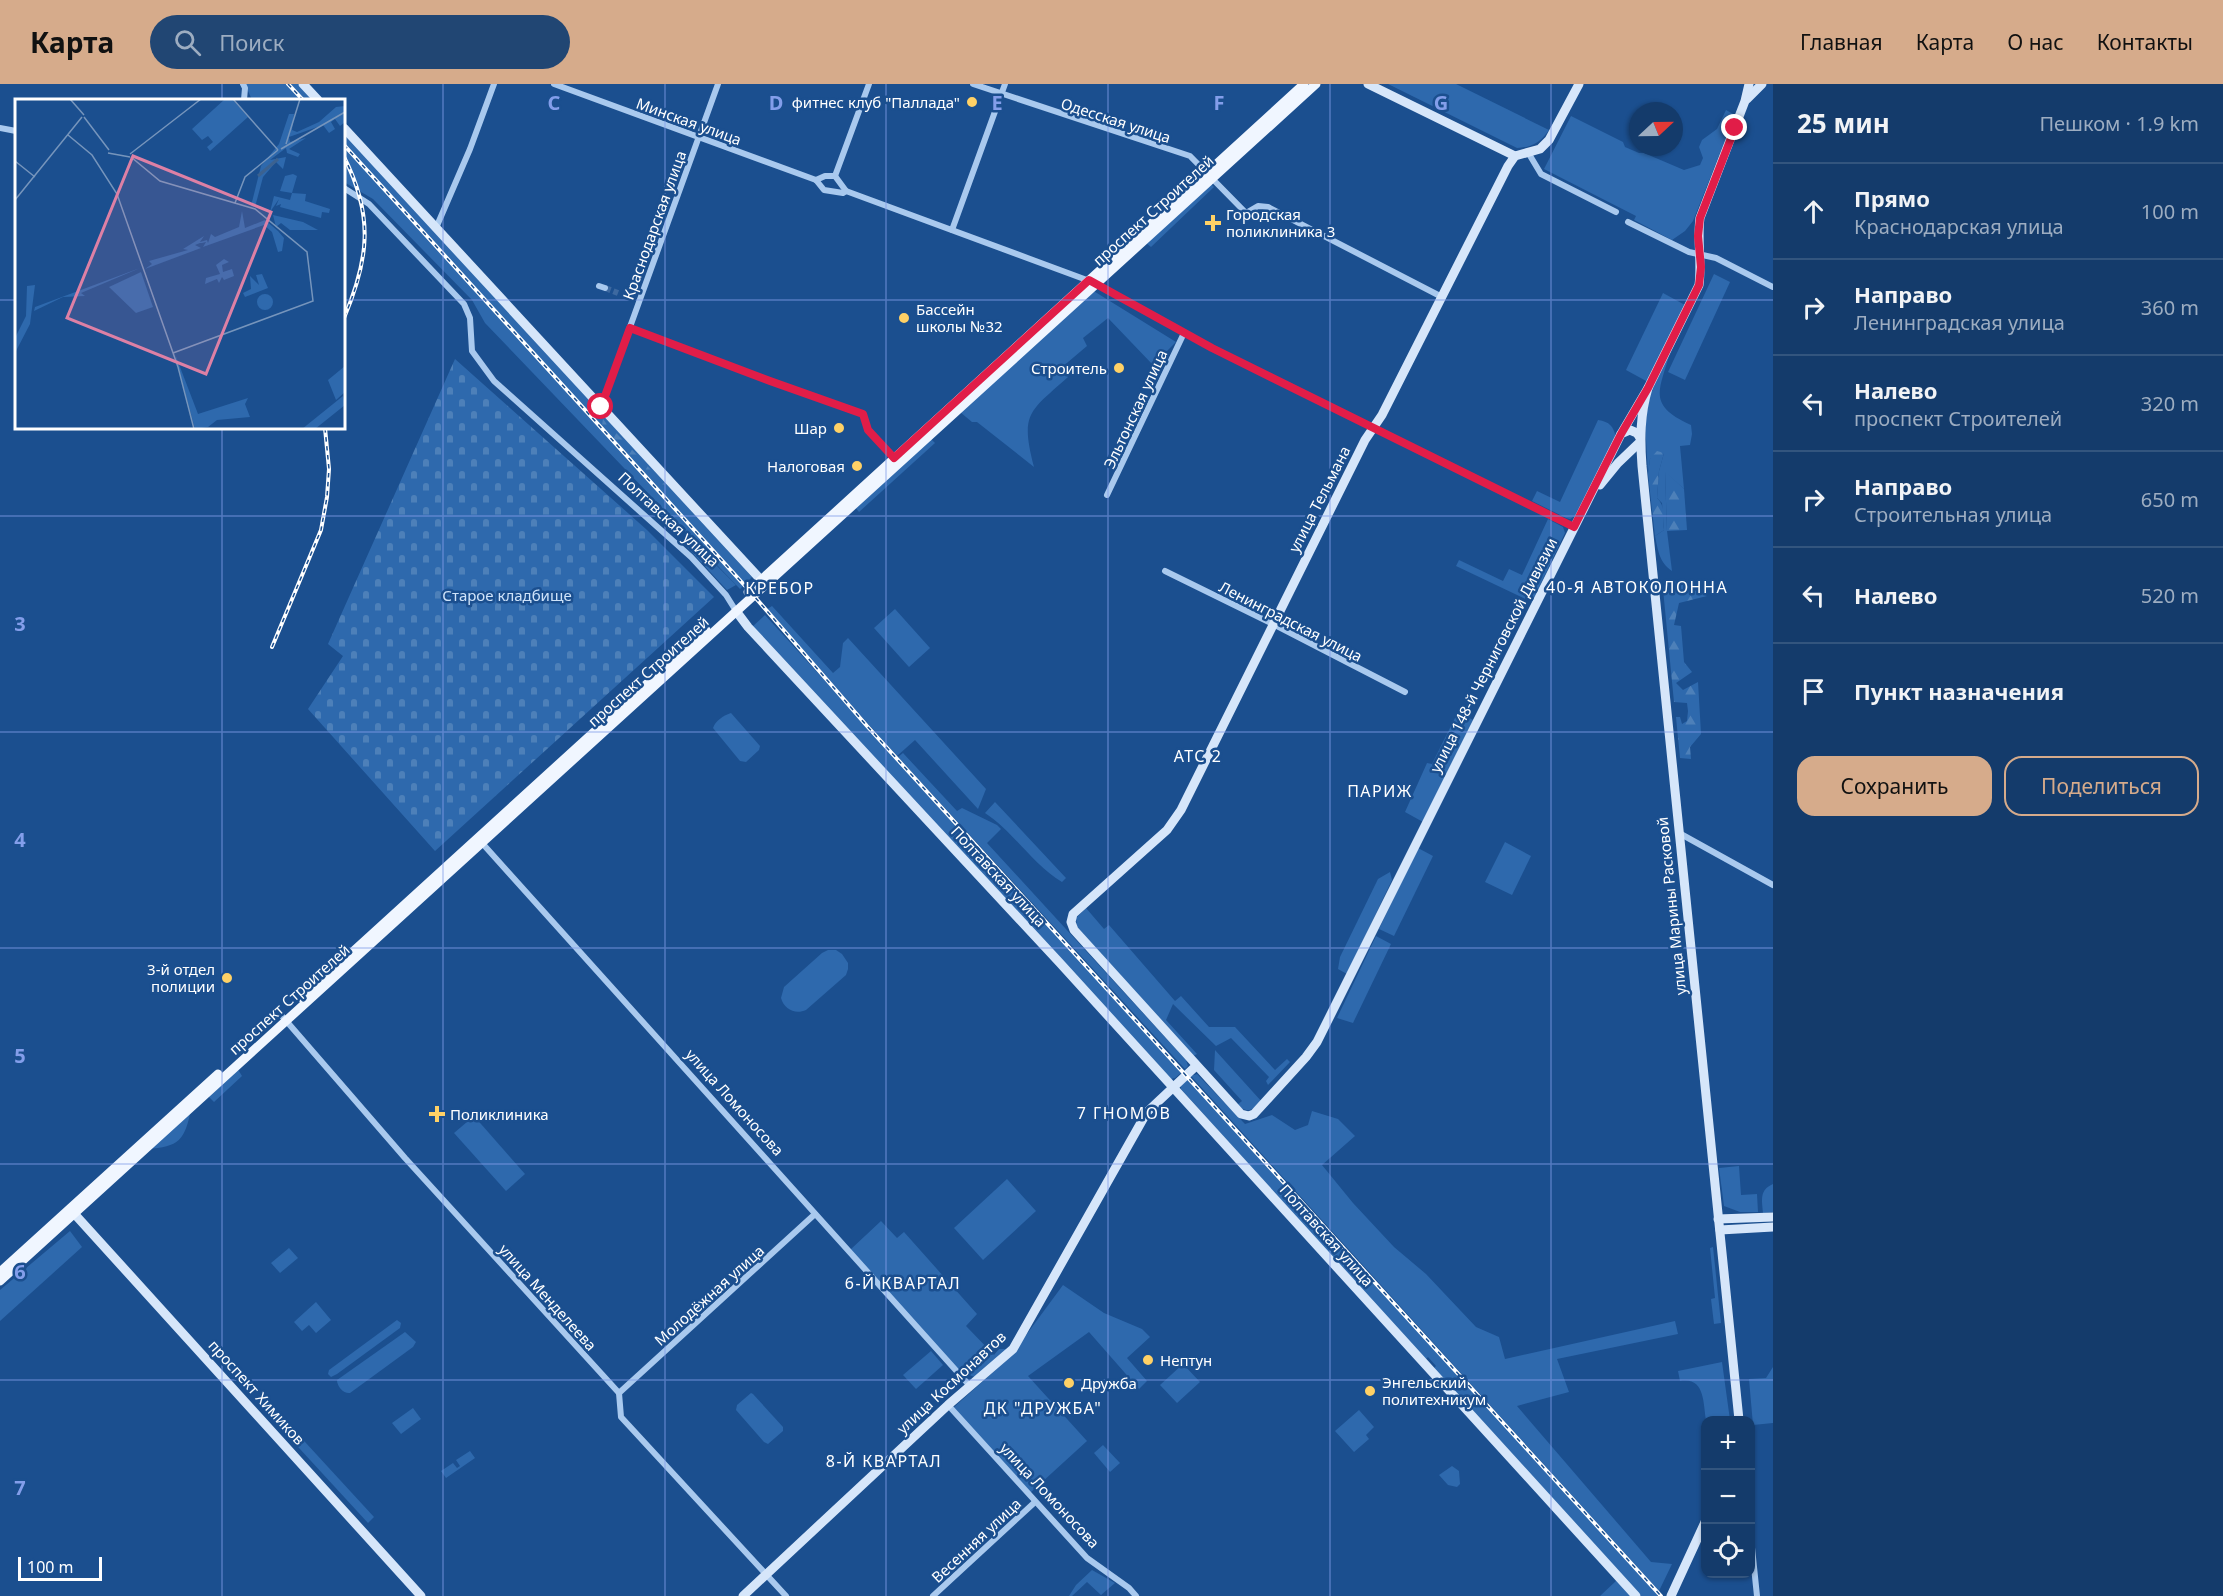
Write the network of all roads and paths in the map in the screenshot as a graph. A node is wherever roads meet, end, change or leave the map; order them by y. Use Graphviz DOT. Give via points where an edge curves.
graph roads {
  1 [pos="243,84"];
  2 [pos="303,84"];
  3 [pos="494,84"];
  4 [pos="554,84"];
  5 [pos="718,84"];
  6 [pos="869,84"];
  7 [pos="973,84"];
  8 [pos="1005,84"];
  9 [pos="1304,84"];
  10 [pos="1316,84"];
  11 [pos="1368,84"];
  12 [pos="1579,84"];
  13 [pos="1749,84"];
  14 [pos="1762,84"];
  15 [pos="1001,95"];
  16 [pos="244,99"];
  17 [pos="317,99"];
  18 [pos="1745,101"];
  19 [pos="0,128"];
  20 [pos="345,129"];
  21 [pos="15,131"];
  22 [pos="699,137"];
  23 [pos="1529,154"];
  24 [pos="1515,156"];
  25 [pos="1209,175"];
  26 [pos="835,176"];
  27 [pos="816,180"];
  28 [pos="345,189"];
  29 [pos="846,191"];
  30 [pos="1616,212"];
  31 [pos="1628,222"];
  32 [pos="436,228"];
  33 [pos="952,230"];
  34 [pos="1701,256"];
  35 [pos="1092,282"];
  36 [pos="1773,287"];
  37 [pos="1442,297"];
  38 [pos="630,328"];
  39 [pos="1184,333"];
  40 [pos="1648,388"];
  41 [pos="601,407"];
  42 [pos="1373,428"];
  43 [pos="1621,434"];
  44 [pos="1640,440"];
  45 [pos="894,458"];
  46 [pos="1618,464"];
  47 [pos="1642,466"];
  48 [pos="1107,495"];
  49 [pos="1587,501"];
  50 [pos="1574,527"];
  51 [pos="1165,572"];
  52 [pos="763,582"];
  53 [pos="735,608"];
  54 [pos="1273,624"];
  55 [pos="1405,692"];
  56 [pos="1679,833"];
  57 [pos="480,841"];
  58 [pos="1773,885"];
  59 [pos="1071,922"];
  60 [pos="284,1019"];
  61 [pos="1196,1066"];
  62 [pos="1174,1088"];
  63 [pos="1236,1111"];
  64 [pos="72,1211"];
  65 [pos="815,1214"];
  66 [pos="1773,1216"];
  67 [pos="1718,1219"];
  68 [pos="1773,1227"];
  69 [pos="1720,1230"];
  70 [pos="0,1272"];
  71 [pos="0,1281"];
  72 [pos="970,1386"];
  73 [pos="619,1393"];
  74 [pos="948,1405"];
  75 [pos="1739,1416"];
  76 [pos="1035,1502"];
  77 [pos="1704,1524"];
  78 [pos="1755,1570"];
  79 [pos="766,1575"];
  80 [pos="421,1596"];
  81 [pos="743,1596"];
  82 [pos="786,1596"];
  83 [pos="933,1596"];
  84 [pos="1136,1596"];
  85 [pos="1636,1596"];
  86 [pos="1671,1596"];
  87 [pos="1757,1596"];
  1 -- 16 [label="street"];
  2 -- 17 [label="street"];
  3 -- 32 [label="street"];
  4 -- 22 [label="street, Минская улица"];
  5 -- 22 [label="street, Краснодарская улица"];
  6 -- 26 [label="street"];
  7 -- 15 [label="street, Одесская улица"];
  8 -- 15 [label="street"];
  9 -- 25 [label="main road, проспект Строителей"];
  10 -- 25 [label="main road, проспект Строителей"];
  11 -- 24 [label="street"];
  12 -- 23 [label="street" via="1549,140"];
  13 -- 18 [label="street, улица 148-й Черниговской Дивизии"];
  14 -- 18 [label="street, улица 148-й Черниговской Дивизии"];
  15 -- 25 [label="street, Одесская улица" via="1191,156"];
  15 -- 33 [label="street"];
  18 -- 34 [label="street, улица 148-й Черниговской Дивизии" via="1700,218"];
  19 -- 21 [label="street"];
  20 -- 32 [label="street, Полтавская улица"];
  22 -- 27 [label="street, Минская улица"];
  22 -- 38 [label="street, Краснодарская улица"];
  23 -- 24 [label="street"];
  23 -- 30 [label="street" via="1540,174"];
  24 -- 37 [label="street, улица Тельмана"];
  25 -- 35 [label="main road, проспект Строителей"];
  25 -- 37 [label="street, Одесская улица" via="1246,213 1258,206 1268,207"];
  26 -- 27 [label="street"];
  26 -- 29 [label="street"];
  27 -- 29 [label="street, Минская улица" via="824,190"];
  28 -- 53 [label="street, Полтавская улица" via="369,204 464,304 470,318 472,351 494,381 691,557"];
  29 -- 33 [label="street, Минская улица"];
  31 -- 34 [label="street"];
  32 -- 41 [label="street, Полтавская улица"];
  33 -- 35 [label="street, Минская улица"];
  34 -- 36 [label="street" via="1716,258"];
  34 -- 40 [label="street, улица 148-й Черниговской Дивизии" via="1699,285"];
  35 -- 39 [label="street, Минская улица"];
  35 -- 45 [label="main road, проспект Строителей"];
  35 -- 52 [label="main road, проспект Строителей"];
  37 -- 42 [label="street, улица Тельмана"];
  38 -- 41 [label="street, Краснодарская улица"];
  38 -- 45 [label="street" via="863,414 868,430"];
  39 -- 42 [label="street, Минская улица"];
  39 -- 48 [label="street, Эльтонская улица"];
  40 -- 43 [label="street, улица 148-й Черниговской Дивизии"];
  40 -- 44 [label="street, улица Марины Расковой"];
  41 -- 52 [label="street, Полтавская улица"];
  42 -- 50 [label="street, Минская улица"];
  42 -- 54 [label="street, улица Тельмана"];
  43 -- 44 [label="street" via="1630,430"];
  43 -- 49 [label="street, улица 148-й Черниговской Дивизии"];
  44 -- 46 [label="street, улица 148-й Черниговской Дивизии"];
  44 -- 47 [label="street, улица Марины Расковой"];
  45 -- 52 [label="main road, проспект Строителей"];
  46 -- 47 [label="street" via="1630,459"];
  46 -- 49 [label="street, улица 148-й Черниговской Дивизии"];
  47 -- 56 [label="street, улица Марины Расковой"];
  49 -- 50 [label="street, улица 148-й Черниговской Дивизии"];
  50 -- 63 [label="street, улица 148-й Черниговской Дивизии" via="1317,1042 1254,1114"];
  51 -- 54 [label="street, Ленинградская улица"];
  52 -- 53 [label="main road, проспект Строителей"];
  53 -- 57 [label="main road, проспект Строителей"];
  53 -- 62 [label="street, Полтавская улица" via="748,627"];
  54 -- 55 [label="street, Ленинградская улица"];
  54 -- 59 [label="street, улица Тельмана" via="1181,810 1167,830 1073,914"];
  56 -- 58 [label="street"];
  56 -- 67 [label="street, улица Марины Расковой"];
  57 -- 60 [label="main road, проспект Строителей"];
  57 -- 65 [label="street, улица Ломоносова"];
  59 -- 61 [label="street, Полтавская улица"];
  60 -- 64 [label="main road, проспект Строителей"];
  60 -- 73 [label="street, улица Менделеева"];
  61 -- 62 [label="street, улица Космонавтов"];
  61 -- 63 [label="street, Полтавская улица"];
  62 -- 72 [label="street, улица Космонавтов" via="1147,1112 1013,1349"];
  62 -- 85 [label="street, Полтавская улица"];
  64 -- 70 [label="main road, проспект Строителей"];
  64 -- 71 [label="main road, проспект Строителей"];
  64 -- 80 [label="street, проспект Химиков"];
  65 -- 72 [label="street, улица Ломоносова"];
  65 -- 73 [label="street, Молодёжная улица"];
  66 -- 67 [label="street"];
  67 -- 69 [label="street, улица Марины Расковой"];
  68 -- 69 [label="street"];
  69 -- 75 [label="street, улица Марины Расковой"];
  72 -- 74 [label="street, улица Космонавтов"];
  73 -- 79 [label="street" via="621,1417"];
  74 -- 76 [label="street, улица Ломоносова"];
  74 -- 79 [label="street, улица Космонавтов"];
  76 -- 83 [label="street, Весенняя улица"];
  76 -- 84 [label="street, улица Ломоносова" via="1087,1558"];
  77 -- 86 [label="street"];
  78 -- 87 [label="street"];
  79 -- 81 [label="street, улица Космонавтов"];
  79 -- 82 [label="street"];
}
